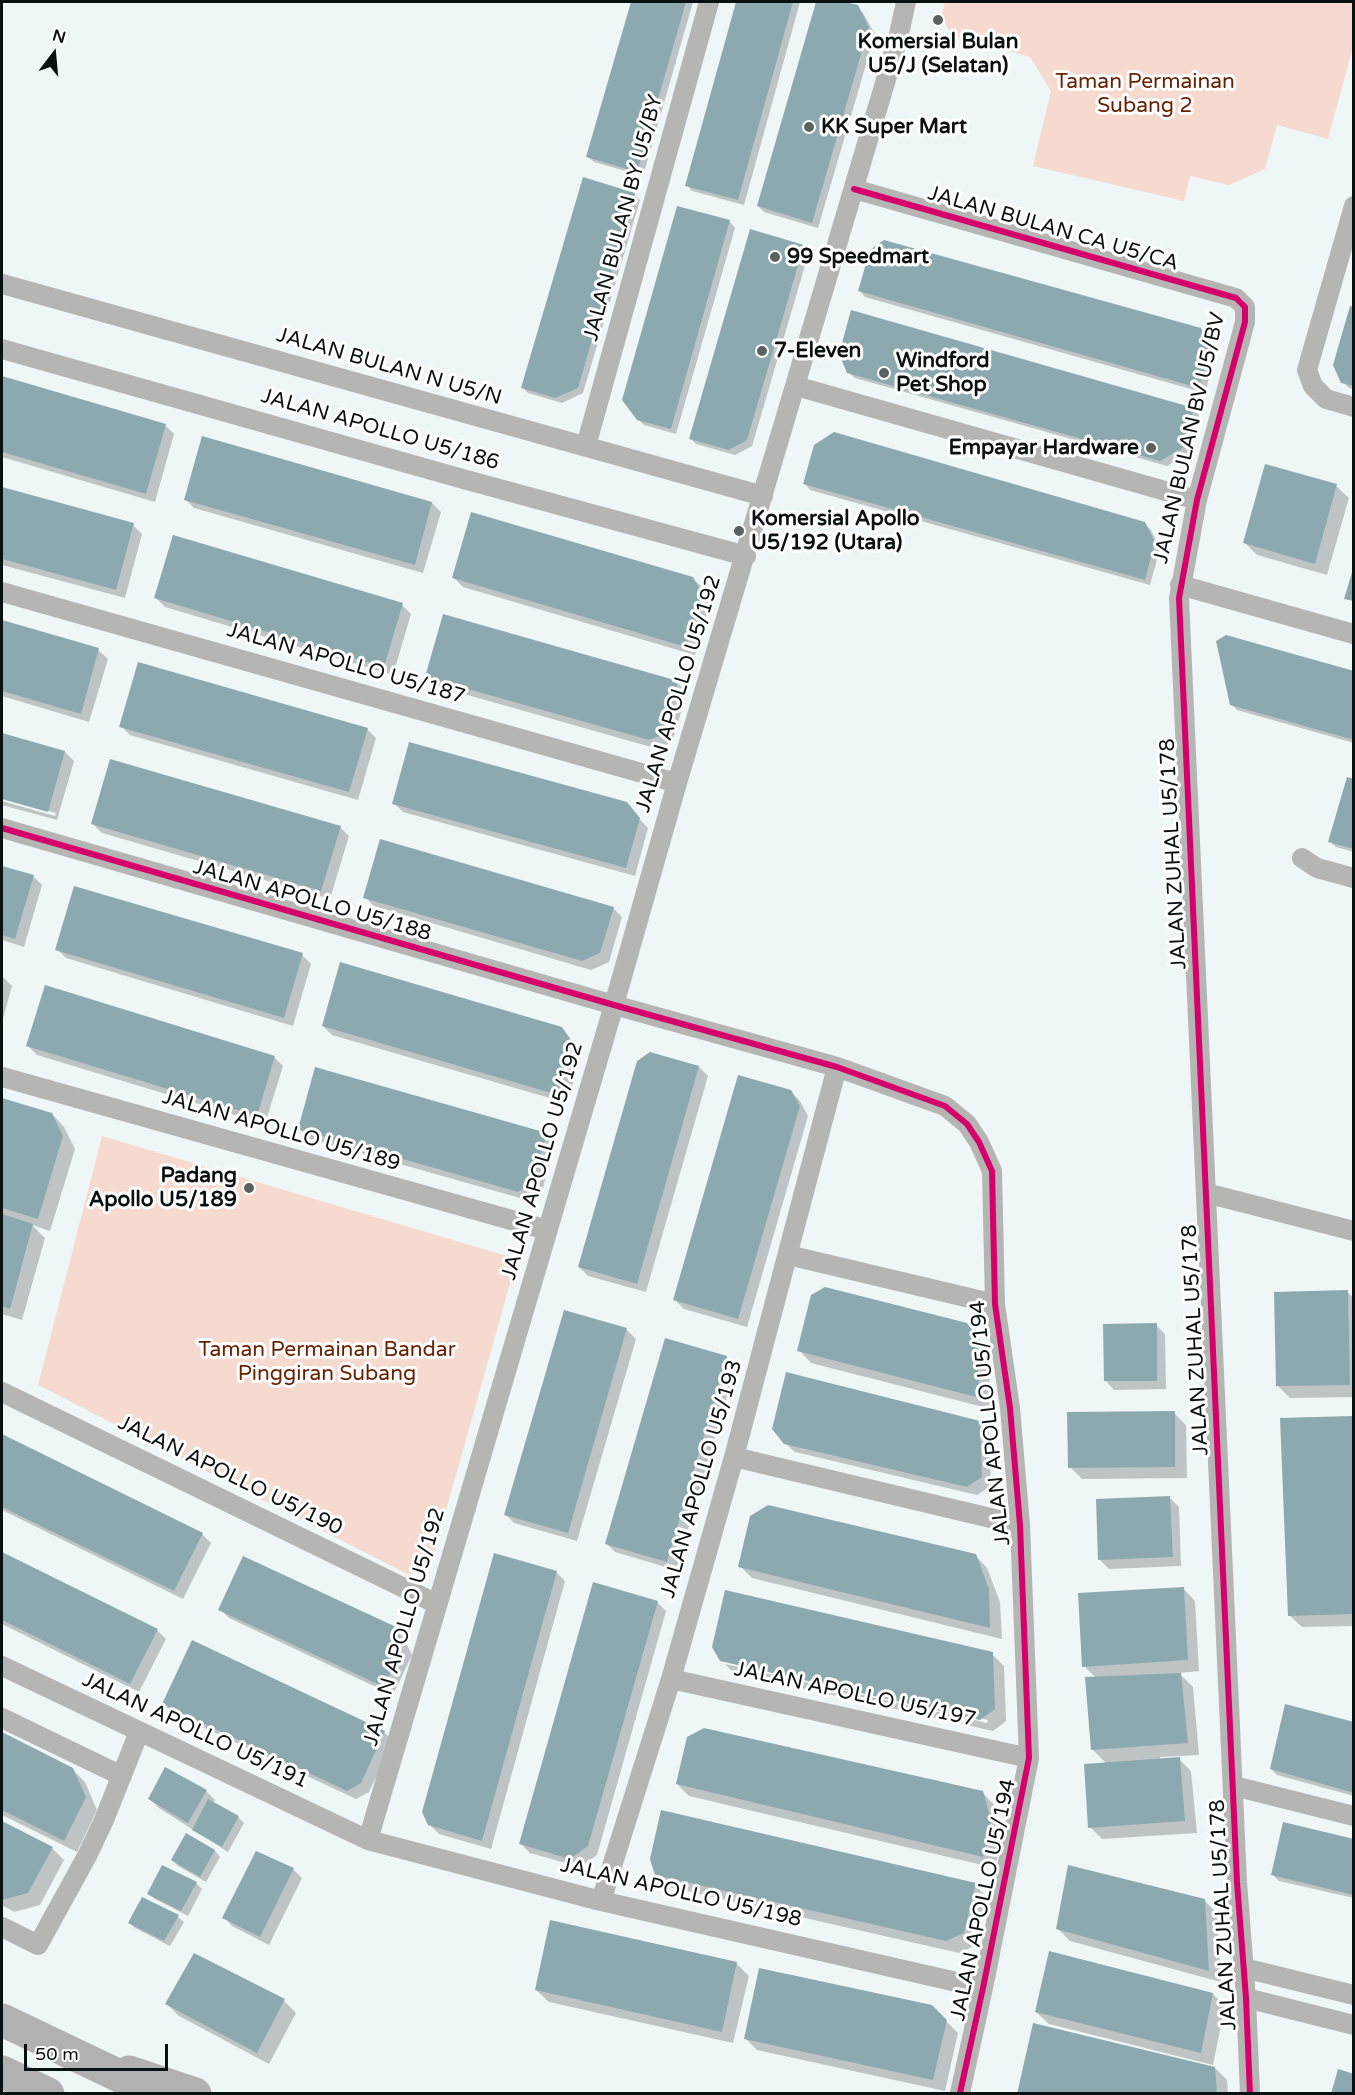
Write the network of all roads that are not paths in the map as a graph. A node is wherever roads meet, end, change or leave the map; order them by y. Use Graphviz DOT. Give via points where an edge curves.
graph roads {
  1 [pos="709,2"];
  2 [pos="906,2"];
  3 [pos="854,189"];
  4 [pos="1353,206"];
  5 [pos="2,284"];
  6 [pos="1241,304"];
  7 [pos="2,349"];
  8 [pos="796,386"];
  9 [pos="1353,407"];
  10 [pos="586,447"];
  11 [pos="763,496"];
  12 [pos="1197,500"];
  13 [pos="746,556"];
  14 [pos="1180,585"];
  15 [pos="2,592"];
  16 [pos="1353,634"];
  17 [pos="677,783"];
  18 [pos="2,828"];
  19 [pos="1302,858"];
  20 [pos="1353,878"];
  21 [pos="614,1005"];
  22 [pos="837,1067"];
  23 [pos="2,1077"];
  24 [pos="1206,1193"];
  25 [pos="548,1230"];
  26 [pos="1353,1231"];
  27 [pos="788,1255"];
  28 [pos="995,1304"];
  29 [pos="2,1392"];
  30 [pos="734,1457"];
  31 [pos="1020,1525"];
  32 [pos="437,1604"];
  33 [pos="2,1666"];
  34 [pos="671,1679"];
  35 [pos="2,1718"];
  36 [pos="139,1732"];
  37 [pos="1029,1758"];
  38 [pos="122,1776"];
  39 [pos="1233,1786"];
  40 [pos="1353,1816"];
  41 [pos="368,1840"];
  42 [pos="601,1900"];
  43 [pos="2,1927"];
  44 [pos="1244,1968"];
  45 [pos="983,1988"];
  46 [pos="1353,1995"];
  47 [pos="1246,1998"];
  48 [pos="2,2020"];
  49 [pos="1353,2025"];
  50 [pos="2,2030"];
  51 [pos="2,2072"];
  52 [pos="960,2093"];
  53 [pos="48,2094"];
  54 [pos="157,2094"];
  55 [pos="195,2094"];
  56 [pos="1250,2094"];
  1 -- 10 [label="street, JALAN BULAN BY U5/BY"];
  2 -- 3 [label="street, JALAN APOLLO U5/192"];
  3 -- 6 [label="street, JALAN BULAN CA U5/CA" via="1236,298"];
  3 -- 8 [label="street, JALAN APOLLO U5/192"];
  4 -- 9 [label="street" via="1307,370 1313,386 1326,399"];
  5 -- 10 [label="street, JALAN BULAN N U5/N"];
  6 -- 12 [label="street, JALAN BULAN BV U5/BV" via="1245,307 1245,322"];
  7 -- 13 [label="street, JALAN APOLLO U5/186"];
  8 -- 11 [label="street, JALAN APOLLO U5/192"];
  8 -- 12 [label="street"];
  10 -- 11 [label="street, JALAN BULAN N U5/N"];
  11 -- 13 [label="street, JALAN APOLLO U5/192"];
  12 -- 14 [label="street, JALAN BULAN BV U5/BV"];
  13 -- 17 [label="street, JALAN APOLLO U5/192"];
  14 -- 16 [label="street"];
  14 -- 24 [label="street, JALAN ZUHAL U5/178"];
  15 -- 17 [label="street, JALAN APOLLO U5/187"];
  17 -- 21 [label="street, JALAN APOLLO U5/192"];
  18 -- 21 [label="street, JALAN APOLLO U5/188"];
  19 -- 20 [label="street" via="1317,868"];
  21 -- 22 [label="street, JALAN APOLLO U5/194"];
  21 -- 25 [label="street, JALAN APOLLO U5/192"];
  22 -- 27 [label="street, JALAN APOLLO U5/193"];
  22 -- 28 [label="street, JALAN APOLLO U5/194" via="945,1106 967,1124 992,1171"];
  23 -- 25 [label="street, JALAN APOLLO U5/189"];
  24 -- 26 [label="street"];
  24 -- 39 [label="street, JALAN ZUHAL U5/178"];
  25 -- 32 [label="street, JALAN APOLLO U5/192"];
  27 -- 28 [label="street"];
  27 -- 30 [label="street, JALAN APOLLO U5/193"];
  28 -- 31 [label="street, JALAN APOLLO U5/194" via="1010,1408"];
  29 -- 32 [label="street, JALAN APOLLO U5/190"];
  30 -- 31 [label="street"];
  30 -- 34 [label="street, JALAN APOLLO U5/193"];
  31 -- 37 [label="street, JALAN APOLLO U5/194"];
  32 -- 41 [label="street, JALAN APOLLO U5/192"];
  33 -- 36 [label="street, JALAN APOLLO U5/191"];
  34 -- 37 [label="street, JALAN APOLLO U5/197"];
  34 -- 42 [label="street, JALAN APOLLO U5/193"];
  35 -- 38 [label="street"];
  36 -- 38 [label="street"];
  36 -- 41 [label="street, JALAN APOLLO U5/191"];
  37 -- 45 [label="street, JALAN APOLLO U5/194"];
  38 -- 43 [label="street" via="87,1856 38,1945"];
  39 -- 40 [label="street"];
  39 -- 44 [label="street, JALAN ZUHAL U5/178"];
  41 -- 42 [label="street, JALAN APOLLO U5/198"];
  42 -- 45 [label="street, JALAN APOLLO U5/198"];
  44 -- 46 [label="street"];
  44 -- 47 [label="street, JALAN ZUHAL U5/178"];
  45 -- 52 [label="street, JALAN APOLLO U5/194"];
  47 -- 49 [label="street"];
  47 -- 56 [label="street, JALAN ZUHAL U5/178"];
  48 -- 54 [label="highway, bridge"];
  50 -- 55 [label="highway"];
  51 -- 53 [label="highway"];
}
